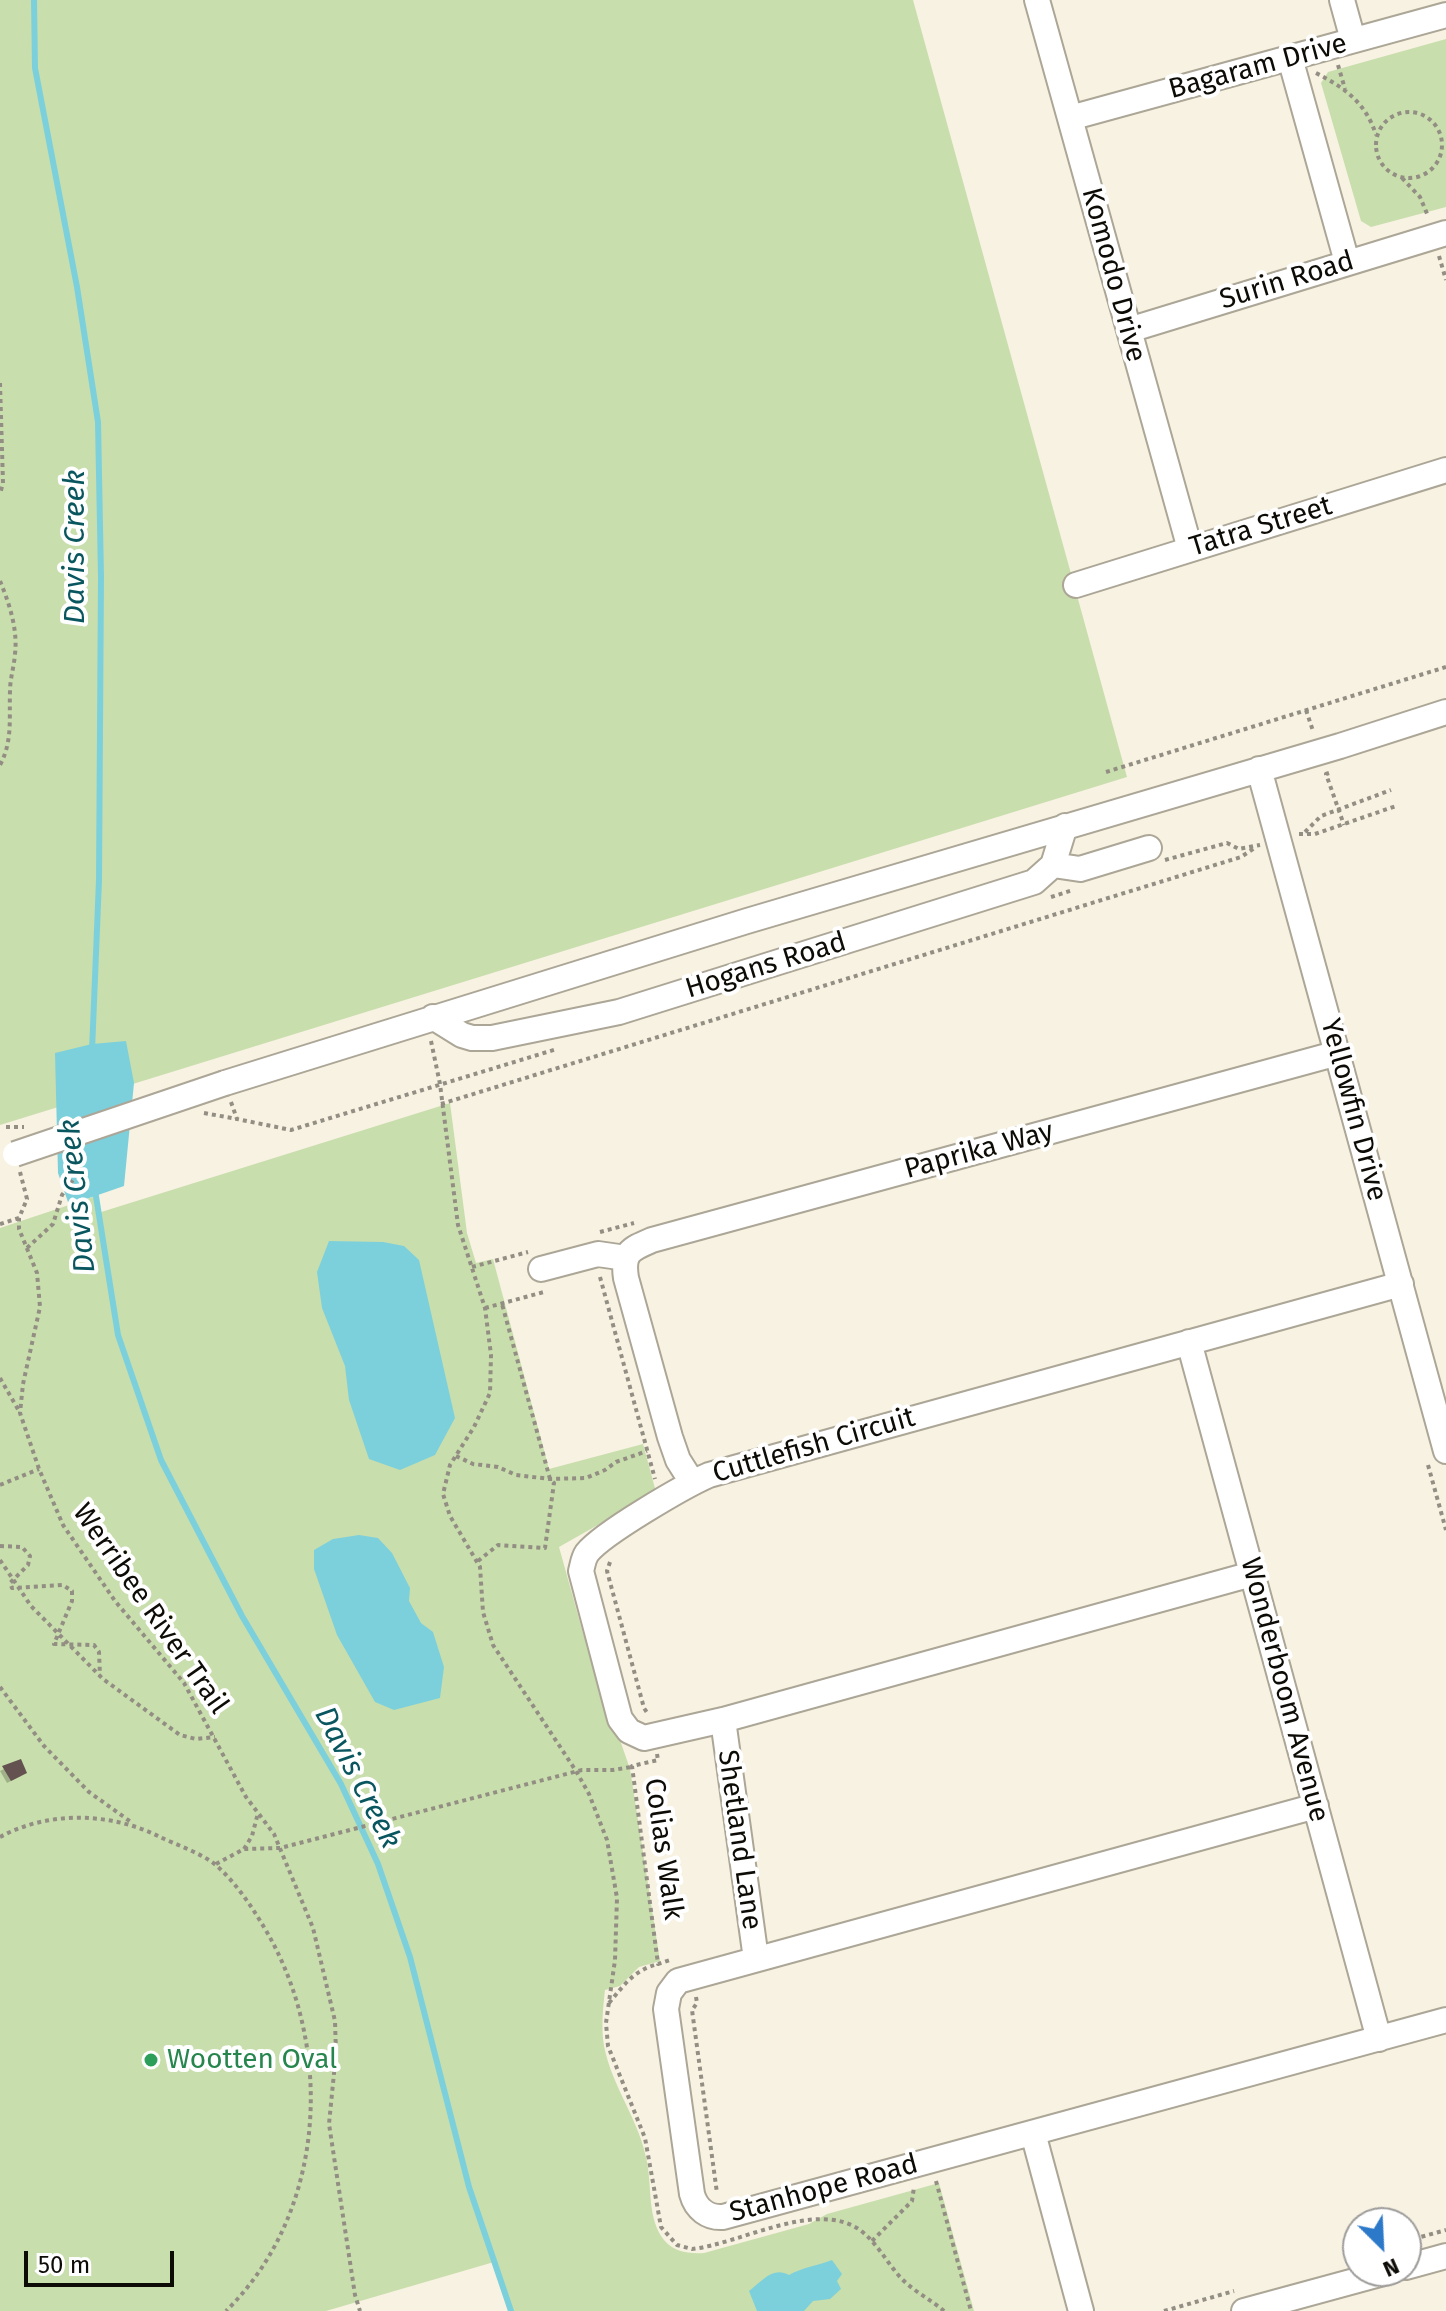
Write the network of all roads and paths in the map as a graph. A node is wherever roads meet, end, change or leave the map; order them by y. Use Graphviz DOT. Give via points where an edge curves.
graph roads {
  1 [pos="1037,0"];
  2 [pos="1342,0"];
  3 [pos="1446,15"];
  4 [pos="1353,40"];
  5 [pos="1290,58"];
  6 [pos="1316,73"];
  7 [pos="1070,118"];
  8 [pos="1377,138"];
  9 [pos="1401,178"];
  10 [pos="1437,224"];
  11 [pos="1446,256"];
  12 [pos="1439,258"];
  13 [pos="1347,262"];
  14 [pos="1129,330"];
  15 [pos="0,383"];
  16 [pos="1446,470"];
  17 [pos="0,494"];
  18 [pos="1190,549"];
  19 [pos="0,581"];
  20 [pos="1076,585"];
  21 [pos="1446,667"];
  22 [pos="1446,712"];
  23 [pos="0,765"];
  24 [pos="1259,769"];
  25 [pos="1341,769"];
  26 [pos="1106,772"];
  27 [pos="1391,790"];
  28 [pos="1396,806"];
  29 [pos="1339,809"];
  30 [pos="1344,825"];
  31 [pos="1065,826"];
  32 [pos="1149,848"];
  33 [pos="1261,858"];
  34 [pos="1053,865"];
  35 [pos="432,1028"];
  36 [pos="1338,1053"];
  37 [pos="440,1084"];
  38 [pos="441,1104"];
  39 [pos="237,1119"];
  40 [pos="79,1151"];
  41 [pos="12,1161"];
  42 [pos="19,1218"];
  43 [pos="0,1224"];
  44 [pos="27,1248"];
  45 [pos="626,1258"];
  46 [pos="541,1269"];
  47 [pos="600,1277"];
  48 [pos="1401,1284"];
  49 [pos="502,1304"];
  50 [pos="1189,1342"];
  51 [pos="0,1378"];
  52 [pos="20,1413"];
  53 [pos="1440,1448"];
  54 [pos="647,1451"];
  55 [pos="456,1456"];
  56 [pos="652,1467"];
  57 [pos="39,1469"];
  58 [pos="550,1479"];
  59 [pos="692,1482"];
  60 [pos="0,1485"];
  61 [pos="1446,1530"];
  62 [pos="0,1546"];
  63 [pos="613,1555"];
  64 [pos="0,1560"];
  65 [pos="477,1562"];
  66 [pos="1252,1574"];
  67 [pos="14,1580"];
  68 [pos="20,1589"];
  69 [pos="58,1635"];
  70 [pos="68,1645"];
  71 [pos="100,1676"];
  72 [pos="0,1687"];
  73 [pos="7,1695"];
  74 [pos="0,1697"];
  75 [pos="723,1720"];
  76 [pos="651,1727"];
  77 [pos="215,1737"];
  78 [pos="632,1766"];
  79 [pos="576,1771"];
  80 [pos="1316,1806"];
  81 [pos="258,1813"];
  82 [pos="133,1824"];
  83 [pos="0,1837"];
  84 [pos="280,1848"];
  85 [pos="244,1849"];
  86 [pos="216,1864"];
  87 [pos="756,1959"];
  88 [pos="658,1964"];
  89 [pos="691,1988"];
  90 [pos="710,1994"];
  91 [pos="607,2006"];
  92 [pos="1446,2020"];
  93 [pos="1379,2039"];
  94 [pos="309,2053"];
  95 [pos="336,2053"];
  96 [pos="1033,2133"];
  97 [pos="936,2181"];
  98 [pos="914,2187"];
  99 [pos="718,2197"];
  100 [pos="1446,2230"];
  101 [pos="1422,2237"];
  102 [pos="872,2241"];
  103 [pos="1446,2256"];
  104 [pos="1422,2263"];
  105 [pos="1342,2284"];
  106 [pos="226,2311"];
  107 [pos="360,2311"];
  108 [pos="944,2311"];
  109 [pos="971,2311"];
  110 [pos="1081,2311"];
  111 [pos="1244,2311"];
  1 -- 7 [label="street, Komodo Drive"];
  2 -- 4 [label="street"];
  3 -- 4 [label="street, Bagaram Drive"];
  4 -- 5 [label="street, Bagaram Drive"];
  5 -- 7 [label="street, Bagaram Drive"];
  5 -- 13 [label="street"];
  6 -- 8 [label="path" via="1362,105"];
  7 -- 14 [label="street, Komodo Drive"];
  8 -- 9 [label="path" via="1382,165"];
  8 -- 9 [label="path" via="1384,123 1404,113 1426,117 1439,131 1441,151 1432,169"];
  9 -- 10 [label="path"];
  10 -- 13 [label="street, Surin Road"];
  11 -- 12 [label="path"];
  13 -- 14 [label="street, Surin Road"];
  14 -- 18 [label="street, Komodo Drive"];
  15 -- 17 [label="path"];
  16 -- 18 [label="street, Tatra Street"];
  18 -- 20 [label="street, Tatra Street"];
  19 -- 23 [label="path" via="15,654 9,742"];
  21 -- 26 [label="path"];
  22 -- 24 [label="street, Hogans Road"];
  24 -- 31 [label="street, Hogans Road"];
  24 -- 36 [label="street, Yellowfin Drive"];
  25 -- 29 [label="path" via="1326,774"];
  27 -- 29 [label="path"];
  28 -- 30 [label="path"];
  29 -- 30 [label="path"];
  29 -- 30 [label="path" via="1321,816 1303,833"];
  31 -- 34 [label="street"];
  31 -- 35 [label="street, Hogans Road"];
  32 -- 34 [label="street" via="1080,869"];
  33 -- 38 [label="path" via="1258,846 1241,857"];
  34 -- 35 [label="street, Hogans Road" via="1025,885 589,1020 492,1038"];
  35 -- 37 [label="path"];
  35 -- 41 [label="street, Hogans Road, bridge" via="225,1083"];
  36 -- 45 [label="street, Paprika Way" via="652,1240 631,1249"];
  36 -- 48 [label="street, Yellowfin Drive"];
  37 -- 38 [label="path"];
  37 -- 39 [label="path" via="291,1130"];
  38 -- 55 [label="path" via="458,1225 485,1308 491,1355 490,1393"];
  40 -- 44 [label="path" via="83,1166 62,1195 53,1224"];
  41 -- 42 [label="path, Werribee River Trail" via="27,1199"];
  42 -- 43 [label="path"];
  42 -- 44 [label="path, Werribee River Trail"];
  44 -- 52 [label="path, Werribee River Trail" via="37,1273 40,1307"];
  45 -- 46 [label="street" via="598,1254"];
  45 -- 59 [label="street" via="626,1278 670,1437"];
  47 -- 54 [label="path"];
  48 -- 50 [label="street, Cuttlefish Circuit"];
  48 -- 53 [label="street, Yellowfin Drive"];
  49 -- 58 [label="path"];
  50 -- 59 [label="street, Cuttlefish Circuit"];
  50 -- 66 [label="street, Wonderboom Avenue"];
  51 -- 52 [label="path"];
  52 -- 57 [label="path, Werribee River Trail"];
  53 -- 61 [label="path"];
  54 -- 56 [label="path"];
  54 -- 58 [label="path" via="586,1478"];
  55 -- 58 [label="path" via="516,1475"];
  55 -- 65 [label="path" via="443,1494"];
  57 -- 60 [label="path"];
  57 -- 77 [label="path, Werribee River Trail" via="63,1525 115,1601 184,1683"];
  58 -- 65 [label="path" via="554,1483 545,1548 498,1545"];
  59 -- 76 [label="street, Cuttlefish Circuit" via="601,1541 584,1558 581,1571 620,1719 637,1736"];
  62 -- 67 [label="path" via="22,1547 30,1556"];
  63 -- 76 [label="path" via="607,1571"];
  64 -- 67 [label="path"];
  65 -- 79 [label="path" via="493,1645"];
  66 -- 75 [label="street"];
  66 -- 80 [label="street, Wonderboom Avenue"];
  67 -- 68 [label="path"];
  68 -- 69 [label="path"];
  68 -- 69 [label="path" via="69,1588 72,1601"];
  69 -- 70 [label="path"];
  70 -- 71 [label="path"];
  70 -- 71 [label="path" via="97,1647"];
  71 -- 77 [label="path" via="180,1735"];
  72 -- 73 [label="path"];
  73 -- 74 [label="path"];
  73 -- 82 [label="path" via="62,1765"];
  75 -- 76 [label="street"];
  75 -- 87 [label="street, Shetland Lane"];
  76 -- 78 [label="path, Colias Walk" via="658,1760"];
  77 -- 81 [label="path, Werribee River Trail"];
  78 -- 79 [label="path"];
  78 -- 88 [label="path, Colias Walk"];
  79 -- 84 [label="path"];
  79 -- 91 [label="path" via="607,1840 617,1898"];
  80 -- 87 [label="street"];
  80 -- 93 [label="street, Wonderboom Avenue"];
  81 -- 84 [label="path, Werribee River Trail"];
  81 -- 85 [label="path"];
  82 -- 83 [label="path" via="53,1819"];
  82 -- 86 [label="path"];
  84 -- 85 [label="path"];
  84 -- 95 [label="path, Werribee River Trail" via="313,1928 335,2021"];
  85 -- 86 [label="path"];
  86 -- 94 [label="path" via="253,1908 282,1960"];
  87 -- 89 [label="street"];
  88 -- 89 [label="path, Colias Walk" via="679,1958"];
  88 -- 91 [label="path" via="631,1976"];
  89 -- 90 [label="path"];
  89 -- 96 [label="street, Stanhope Road" via="673,1986 666,2009 692,2194 709,2216 723,2217"];
  89 -- 99 [label="path" via="697,2003 692,2010"];
  91 -- 102 [label="path" via="610,2053 645,2138 659,2219 671,2240 684,2247 705,2247 826,2219 850,2224"];
  92 -- 93 [label="street, Stanhope Road"];
  93 -- 96 [label="street, Stanhope Road"];
  94 -- 95 [label="path"];
  94 -- 106 [label="path" via="306,2159 292,2207 270,2255"];
  95 -- 107 [label="path, Werribee River Trail" via="329,2124"];
  96 -- 110 [label="street"];
  97 -- 109 [label="path"];
  98 -- 102 [label="path" via="912,2201"];
  100 -- 101 [label="path"];
  102 -- 108 [label="path" via="902,2279"];
  103 -- 104 [label="street"];
  105 -- 111 [label="street"];
}
